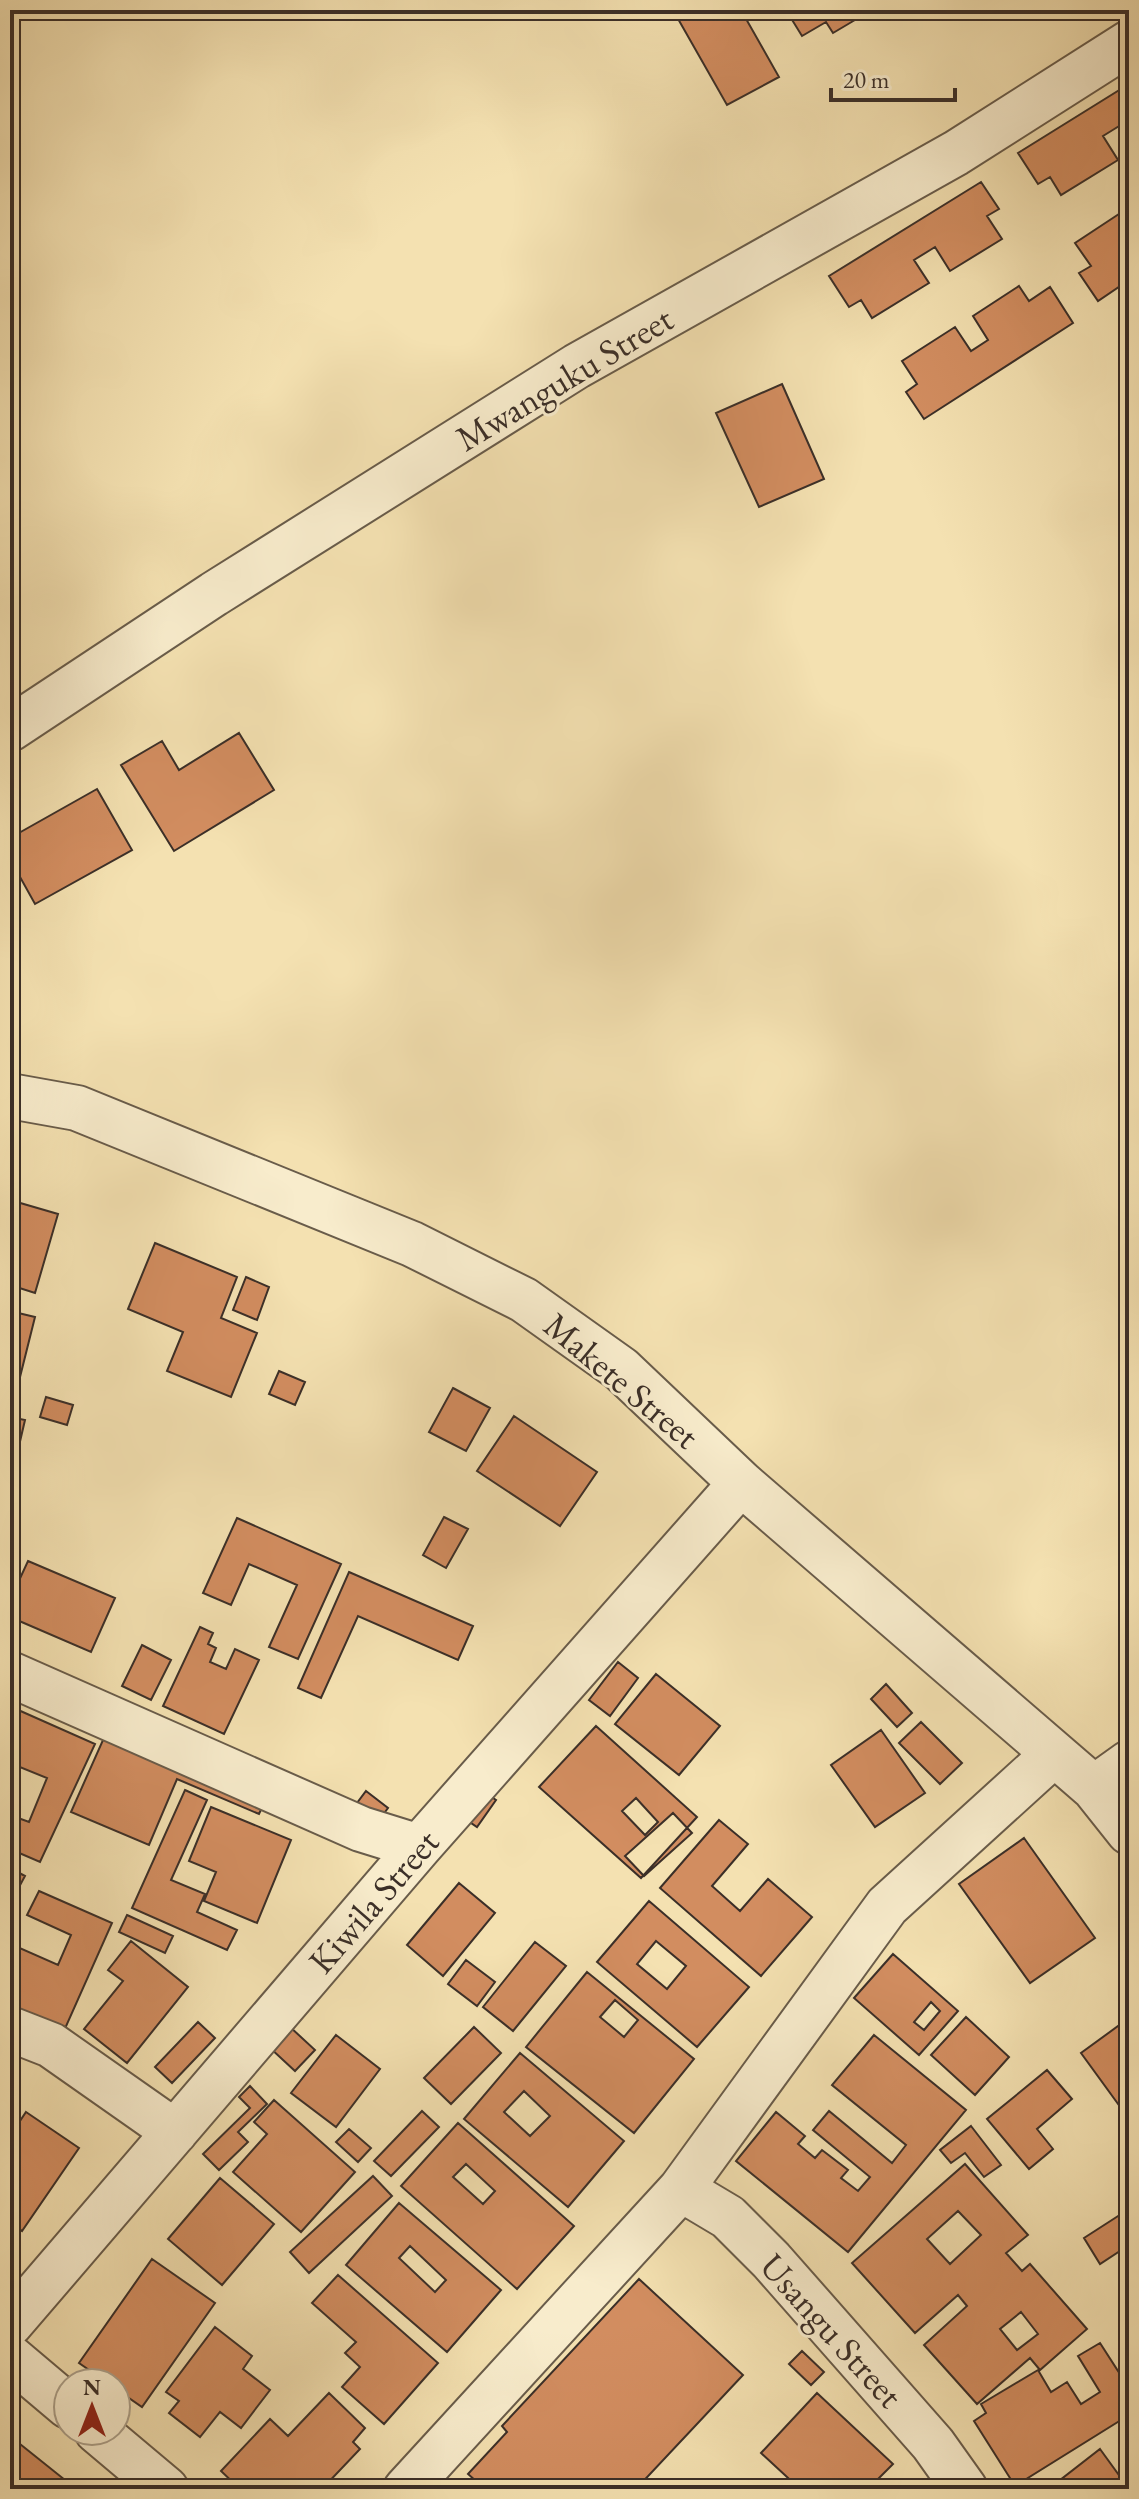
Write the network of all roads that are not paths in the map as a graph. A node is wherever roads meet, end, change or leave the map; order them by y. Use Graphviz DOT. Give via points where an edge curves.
graph roads {
  1 [pos="1129,43"];
  2 [pos="10,729"];
  3 [pos="10,1096"];
  4 [pos="741,1483"];
  5 [pos="10,1674"];
  6 [pos="1053,1755"];
  7 [pos="1129,1763"];
  8 [pos="1094,1788"];
  9 [pos="1129,1832"];
  10 [pos="419,1847"];
  11 [pos="10,2029"];
  12 [pos="175,2132"];
  13 [pos="681,2189"];
  14 [pos="10,2324"];
  15 [pos="10,2357"];
  16 [pos="52,2392"];
  17 [pos="116,2447"];
  18 [pos="166,2489"];
  19 [pos="406,2489"];
  20 [pos="965,2489"];
  1 -- 2 [label="street, Mwanguku Street" via="956,153 577,366"];
  3 -- 4 [label="street, Makete Street" via="77,1108 412,1244 524,1300 621,1369"];
  4 -- 6 [label="street, Makete Street"];
  4 -- 10 [label="street, Kiwila Street"];
  5 -- 10 [label="street" via="361,1829"];
  6 -- 8 [label="street, Makete Street"];
  6 -- 13 [label="street" via="887,1906"];
  7 -- 8 [label="street"];
  8 -- 9 [label="street, Makete Street"];
  10 -- 12 [label="street, Kiwila Street"];
  11 -- 12 [label="street" via="51,2045"];
  12 -- 14 [label="street, Kiwila Street"];
  13 -- 19 [label="street"];
  13 -- 20 [label="street, Usangu Street" via="728,2217 771,2260 933,2444"];
  15 -- 16 [label="street"];
  17 -- 18 [label="street"];
}
